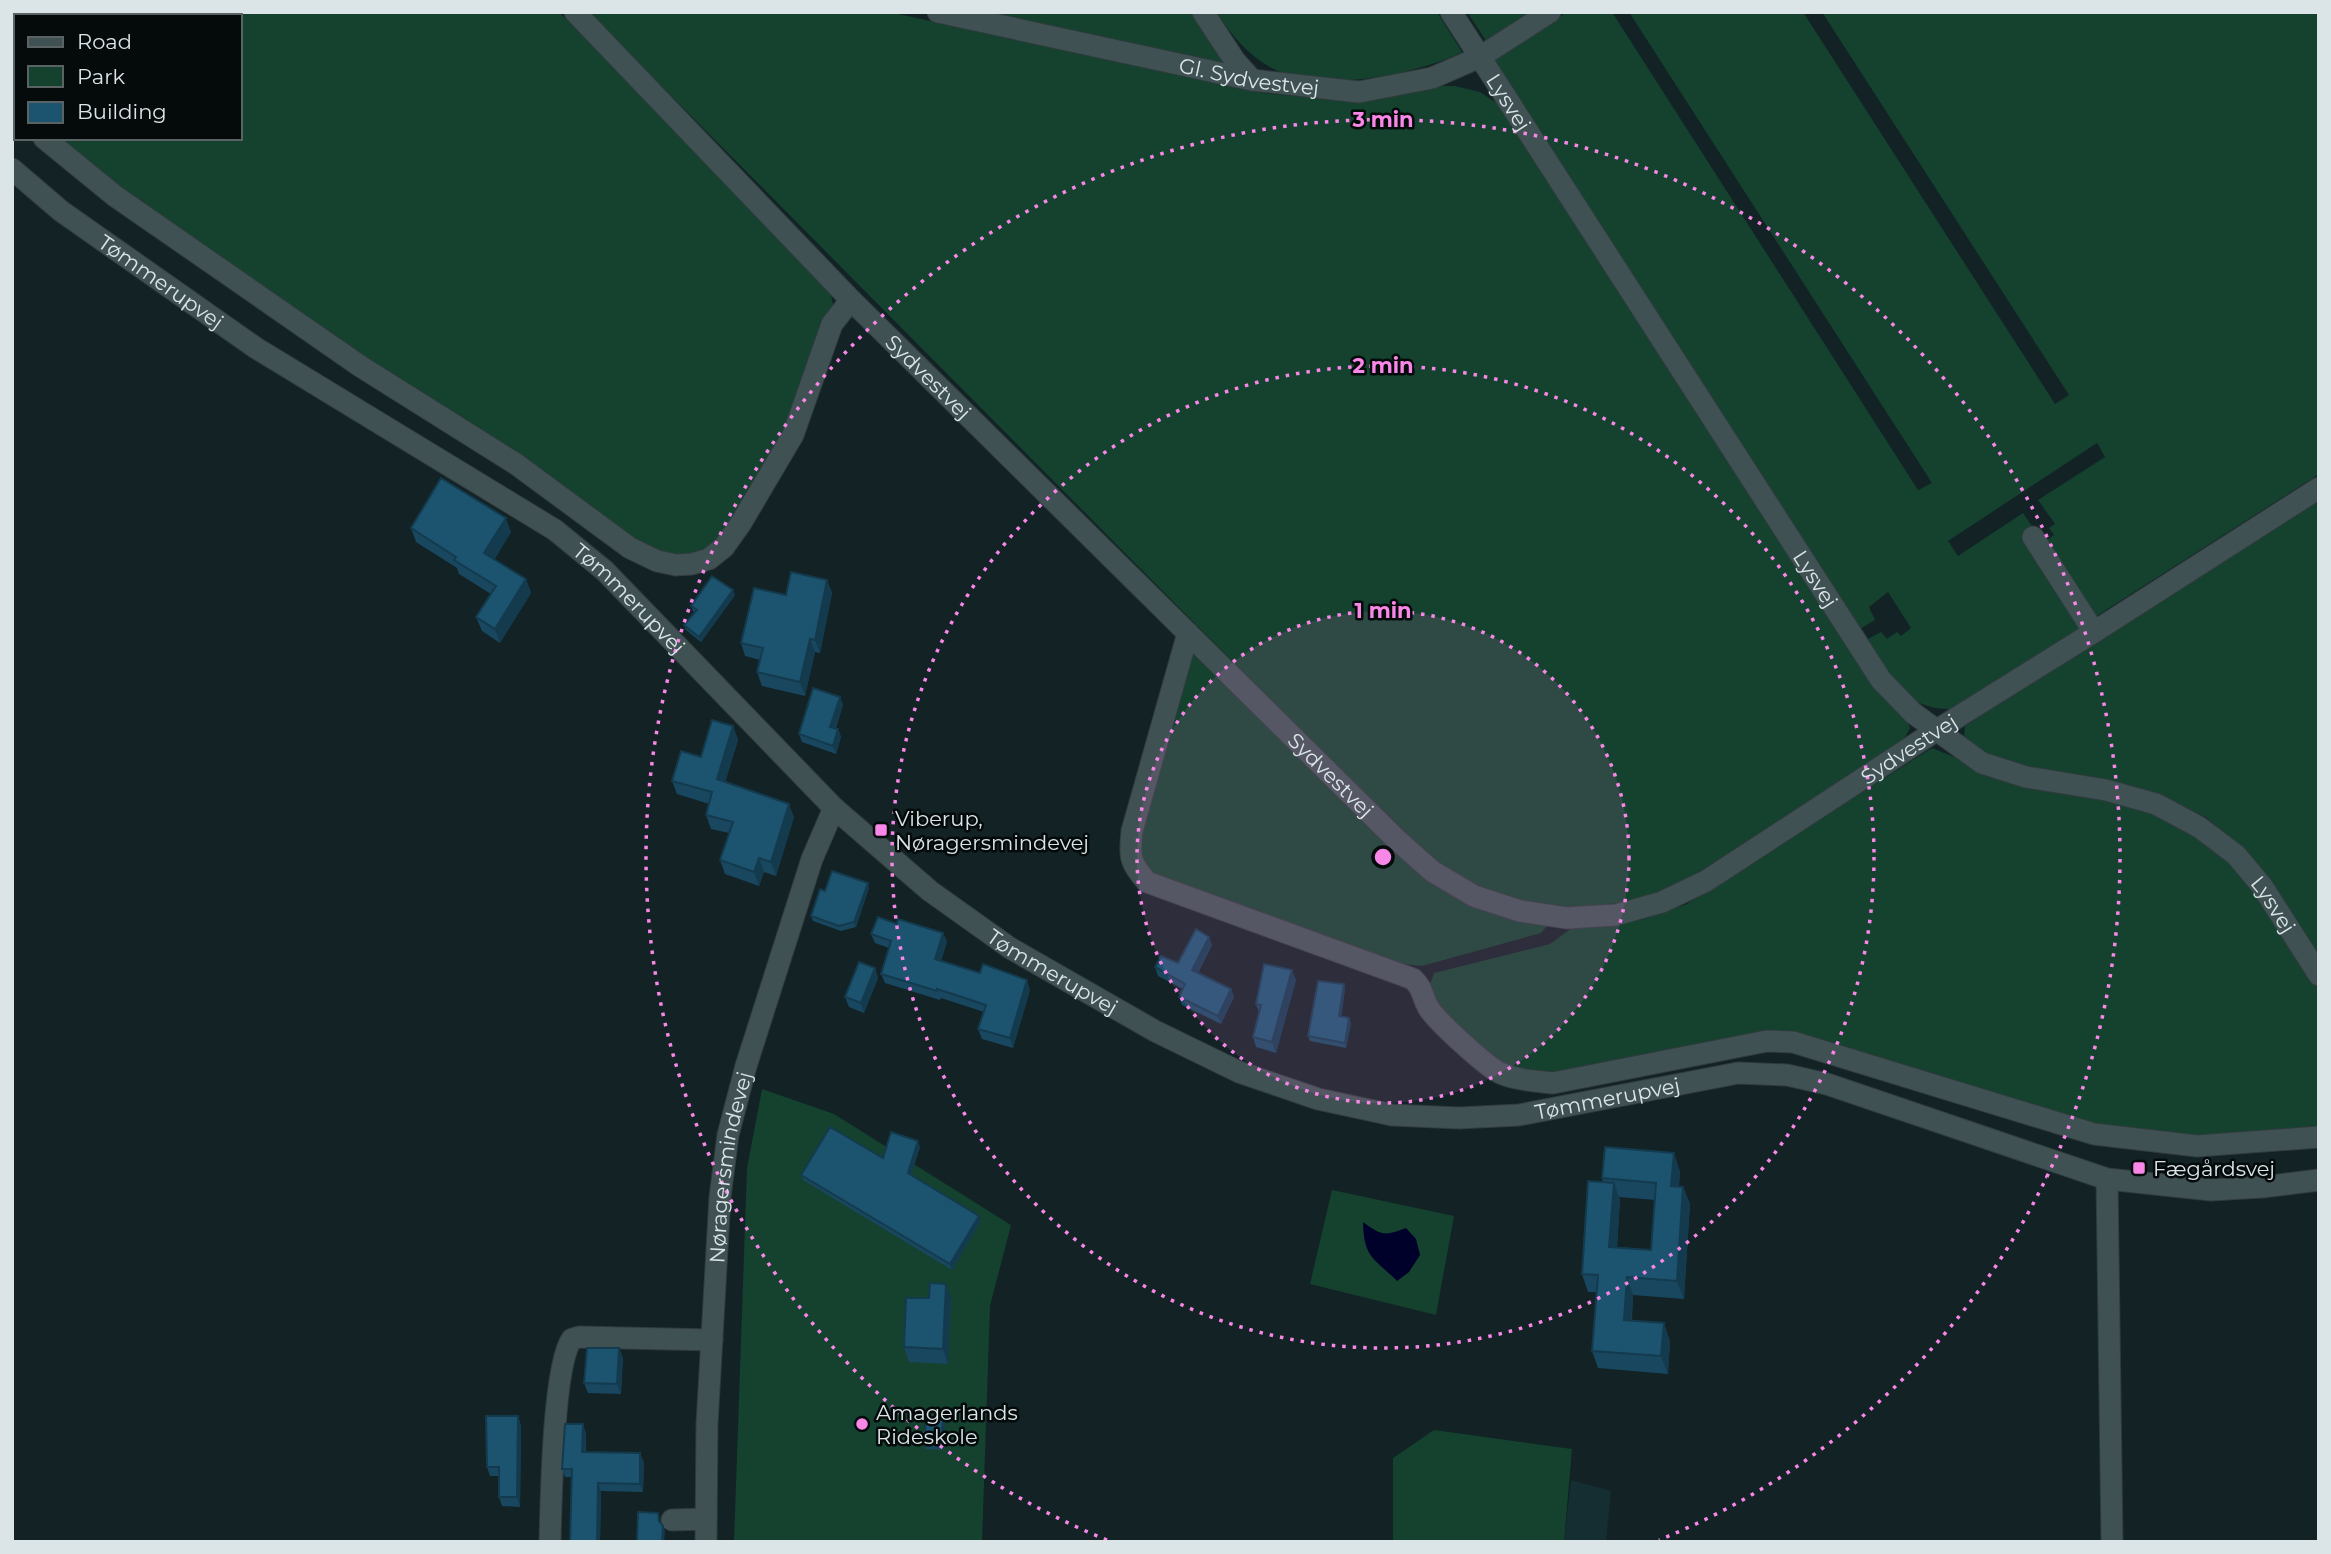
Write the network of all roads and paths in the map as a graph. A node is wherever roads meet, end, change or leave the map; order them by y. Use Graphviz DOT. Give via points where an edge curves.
graph roads {
  1 [pos="575,12"];
  2 [pos="938,12"];
  3 [pos="1203,12"];
  4 [pos="1451,12"];
  5 [pos="1550,12"];
  6 [pos="1480,57"];
  7 [pos="1252,80"];
  8 [pos="46,140"];
  9 [pos="12,169"];
  10 [pos="852,300"];
  11 [pos="2319,488"];
  12 [pos="2034,537"];
  13 [pos="2094,632"];
  14 [pos="1188,633"];
  15 [pos="1937,730"];
  16 [pos="834,808"];
  17 [pos="2319,975"];
  18 [pos="2319,1137"];
  19 [pos="2107,1179"];
  20 [pos="2319,1180"];
  21 [pos="712,1340"];
  22 [pos="706,1519"];
  23 [pos="672,1520"];
  24 [pos="550,1542"];
  25 [pos="706,1542"];
  26 [pos="2112,1542"];
  1 -- 10 [label="street, Sydvestvej"];
  2 -- 7 [label="street, Gl. Sydvestvej"];
  3 -- 7 [label="street"];
  4 -- 6 [label="street, Lysvej"];
  5 -- 6 [label="street, Gl. Sydvestvej"];
  6 -- 7 [label="street, Gl. Sydvestvej" via="1432,78 1359,92"];
  6 -- 15 [label="street, Lysvej" via="1881,680"];
  8 -- 10 [label="street" via="115,196 360,366 516,464 630,548 676,565 709,559 741,523 793,435 832,324"];
  9 -- 16 [label="street, Tømmerupvej" via="61,211 256,348 555,530 605,571"];
  10 -- 14 [label="street, Sydvestvej"];
  11 -- 13 [label="street, Sydvestvej"];
  12 -- 13 [label="street"];
  13 -- 15 [label="street, Sydvestvej"];
  14 -- 15 [label="street, Sydvestvej" via="1432,871 1474,896 1520,911 1567,918 1639,909 1706,881"];
  14 -- 18 [label="street" via="1132,831 1129,854 1134,868 1147,882 1413,979 1423,988 1428,1008 1498,1072 1553,1083 1767,1041 1793,1042 2094,1134 2197,1146"];
  15 -- 17 [label="street, Lysvej" via="1982,763 2026,777 2106,790 2156,804 2199,827 2236,855 2262,886"];
  16 -- 19 [label="street, Tømmerupvej" via="930,891 1010,948 1203,1055 1318,1099 1392,1115 1519,1115 1738,1073 1787,1075"];
  16 -- 21 [label="street, Nøragersmindevej" via="812,859 728,1135"];
  19 -- 20 [label="street, Tømmerupvej" via="2211,1190"];
  19 -- 26 [label="street"];
  21 -- 22 [label="street, Nøragersmindevej"];
  21 -- 24 [label="street" via="572,1339 564,1354 555,1427"];
  22 -- 23 [label="street"];
  22 -- 25 [label="street, Nøragersmindevej"];
}
